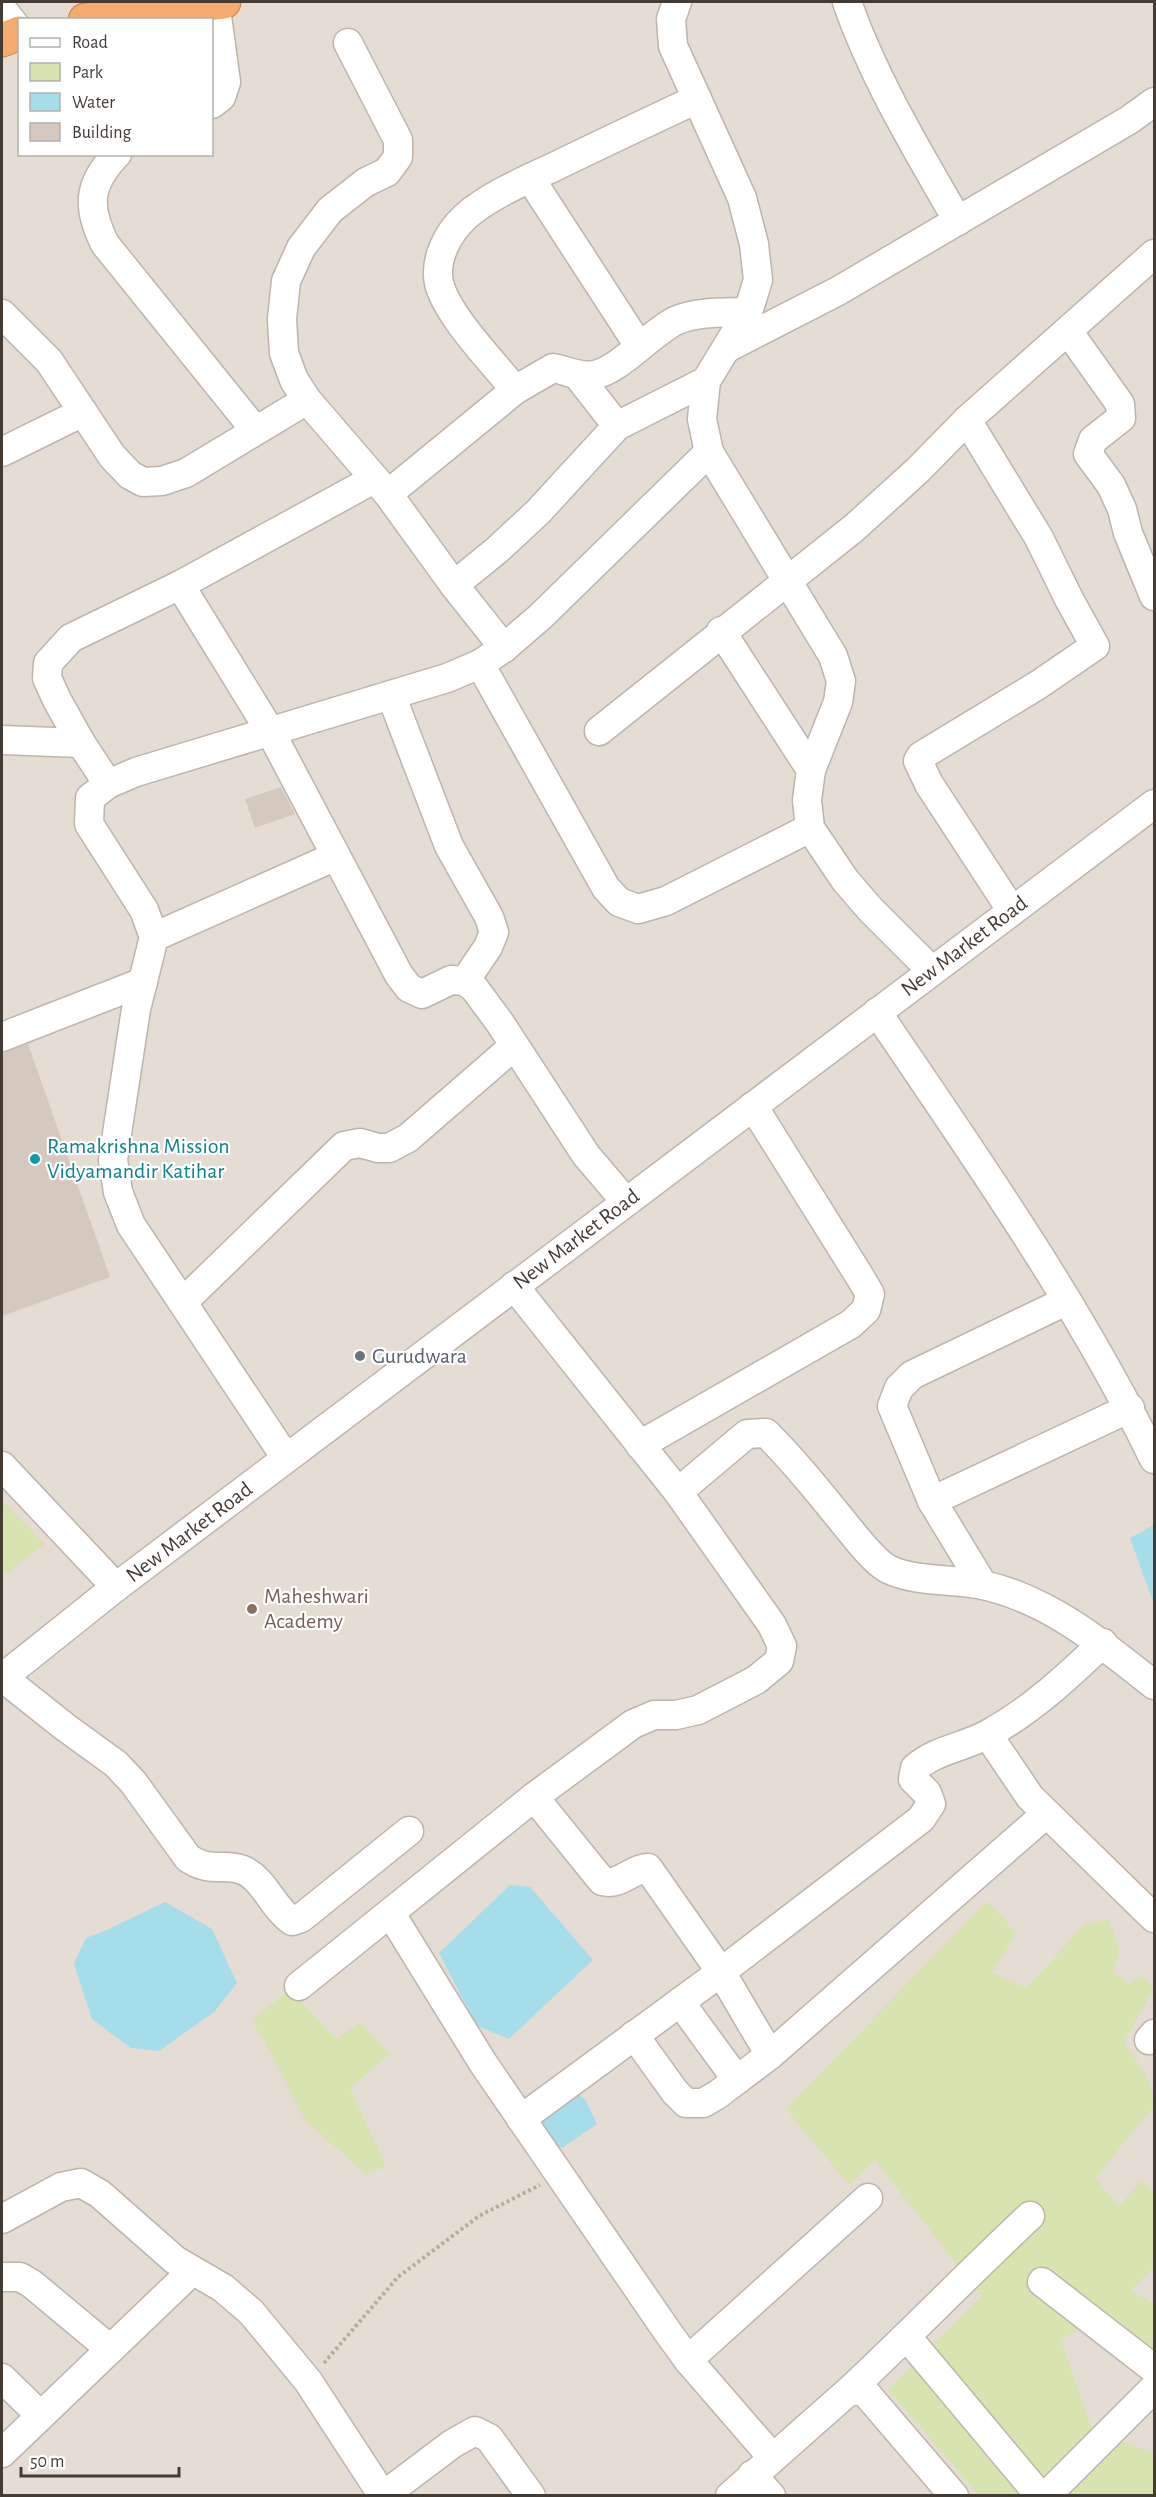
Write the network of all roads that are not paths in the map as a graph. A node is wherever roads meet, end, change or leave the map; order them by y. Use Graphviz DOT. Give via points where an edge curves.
graph roads {
  1 [pos="218,2"];
  2 [pos="677,2"];
  3 [pos="847,2"];
  4 [pos="146,7"];
  5 [pos="2,9"];
  6 [pos="94,18"];
  7 [pos="18,29"];
  8 [pos="18,33"];
  9 [pos="2,40"];
  10 [pos="348,43"];
  11 [pos="697,99"];
  12 [pos="1155,102"];
  13 [pos="213,103"];
  14 [pos="116,156"];
  15 [pos="530,178"];
  16 [pos="958,221"];
  17 [pos="1155,255"];
  18 [pos="748,312"];
  19 [pos="2,314"];
  20 [pos="1068,331"];
  21 [pos="639,346"];
  22 [pos="727,348"];
  23 [pos="578,375"];
  24 [pos="706,381"];
  25 [pos="515,390"];
  26 [pos="307,400"];
  27 [pos="83,412"];
  28 [pos="967,420"];
  29 [pos="617,426"];
  30 [pos="255,430"];
  31 [pos="2,452"];
  32 [pos="709,452"];
  33 [pos="381,487"];
  34 [pos="788,582"];
  35 [pos="180,585"];
  36 [pos="454,585"];
  37 [pos="1155,596"];
  38 [pos="721,631"];
  39 [pos="504,648"];
  40 [pos="480,664"];
  41 [pos="392,695"];
  42 [pos="598,730"];
  43 [pos="270,731"];
  44 [pos="2,740"];
  45 [pos="81,743"];
  46 [pos="811,770"];
  47 [pos="108,784"];
  48 [pos="1155,804"];
  49 [pos="810,828"];
  50 [pos="336,856"];
  51 [pos="1012,911"];
  52 [pos="154,937"];
  53 [pos="932,971"];
  54 [pos="465,981"];
  55 [pos="143,982"];
  56 [pos="877,1012"];
  57 [pos="2,1037"];
  58 [pos="514,1046"];
  59 [pos="753,1106"];
  60 [pos="626,1202"];
  61 [pos="514,1286"];
  62 [pos="1066,1301"];
  63 [pos="183,1302"];
  64 [pos="1130,1408"];
  65 [pos="640,1444"];
  66 [pos="286,1458"];
  67 [pos="1155,1459"];
  68 [pos="2,1466"];
  69 [pos="678,1492"];
  70 [pos="932,1501"];
  71 [pos="983,1585"];
  72 [pos="116,1587"];
  73 [pos="1102,1643"];
  74 [pos="2,1677"];
  75 [pos="1155,1685"];
  76 [pos="988,1735"];
  77 [pos="534,1797"];
  78 [pos="1046,1814"];
  79 [pos="409,1831"];
  80 [pos="391,1914"];
  81 [pos="1155,1918"];
  82 [pos="721,1972"];
  83 [pos="299,1986"];
  84 [pos="680,2002"];
  85 [pos="634,2035"];
  86 [pos="770,2055"];
  87 [pos="736,2080"];
  88 [pos="521,2119"];
  89 [pos="868,2198"];
  90 [pos="1030,2216"];
  91 [pos="2,2219"];
  92 [pos="192,2271"];
  93 [pos="2,2277"];
  94 [pos="1042,2282"];
  95 [pos="907,2337"];
  96 [pos="110,2349"];
  97 [pos="688,2360"];
  98 [pos="1155,2369"];
  99 [pos="2,2378"];
  100 [pos="1155,2388"];
  101 [pos="850,2390"];
  102 [pos="40,2415"];
  103 [pos="2,2453"];
  104 [pos="765,2476"];
  105 [pos="383,2496"];
  106 [pos="531,2496"];
  107 [pos="730,2496"];
  108 [pos="954,2496"];
  109 [pos="1040,2496"];
  110 [pos="1046,2496"];
  1 -- 4 [label="highway"];
  1 -- 13 [label="street" via="226,82 221,97"];
  2 -- 11 [label="street" via="671,19 673,46"];
  3 -- 16 [label="street" via="882,83"];
  4 -- 6 [label="highway"];
  5 -- 7 [label="street"];
  8 -- 9 [label="highway"];
  10 -- 26 [label="street" via="398,140 398,157 387,172 366,182 330,210 301,248 286,281 284,352 294,380"];
  11 -- 15 [label="street"];
  11 -- 18 [label="street" via="742,198 754,244 759,280"];
  12 -- 16 [label="street"];
  14 -- 30 [label="street" via="97,182 92,202 94,221 105,244"];
  15 -- 21 [label="street"];
  15 -- 25 [label="street" via="477,208 449,235 442,251 439,281 450,308"];
  16 -- 22 [label="street" via="838,291"];
  17 -- 20 [label="street"];
  18 -- 21 [label="street" via="677,320"];
  18 -- 22 [label="street"];
  19 -- 27 [label="street" via="49,361"];
  20 -- 28 [label="street"];
  20 -- 37 [label="street" via="1120,404 1121,418 1093,440 1088,454 1111,485"];
  21 -- 23 [label="street" via="611,368 594,375"];
  22 -- 24 [label="street"];
  23 -- 25 [label="street" via="553,368"];
  23 -- 29 [label="street"];
  24 -- 29 [label="street"];
  24 -- 32 [label="street" via="702,419"];
  25 -- 33 [label="street"];
  26 -- 30 [label="street"];
  26 -- 33 [label="street"];
  27 -- 30 [label="street" via="112,456 143,482 186,473"];
  27 -- 31 [label="street"];
  28 -- 34 [label="street" via="854,528"];
  28 -- 51 [label="street" via="1039,538 1095,646 918,761"];
  29 -- 36 [label="street" via="538,512"];
  32 -- 34 [label="street"];
  32 -- 39 [label="street"];
  33 -- 35 [label="street"];
  33 -- 36 [label="street"];
  34 -- 38 [label="street"];
  34 -- 46 [label="street" via="833,656 841,681 838,702"];
  35 -- 43 [label="street"];
  35 -- 45 [label="street" via="71,638 48,663 47,678"];
  36 -- 39 [label="street"];
  38 -- 42 [label="street"];
  38 -- 46 [label="street"];
  39 -- 40 [label="street"];
  40 -- 41 [label="street"];
  40 -- 49 [label="street" via="606,888 619,902 638,909 666,901"];
  41 -- 43 [label="street"];
  41 -- 54 [label="street" via="449,846 494,932"];
  43 -- 47 [label="street"];
  43 -- 50 [label="street"];
  44 -- 45 [label="street"];
  45 -- 47 [label="street"];
  46 -- 49 [label="street" via="807,800"];
  47 -- 52 [label="street" via="90,798 89,824 144,910"];
  48 -- 51 [label="street, New Market Road"];
  49 -- 53 [label="street" via="845,880"];
  50 -- 52 [label="street"];
  50 -- 54 [label="street" via="409,988 422,994 451,980"];
  51 -- 53 [label="street, New Market Road"];
  52 -- 55 [label="street"];
  53 -- 56 [label="street, New Market Road"];
  54 -- 58 [label="street"];
  55 -- 57 [label="street"];
  55 -- 63 [label="street" via="135,1009 113,1160 118,1192 131,1225"];
  56 -- 59 [label="street, New Market Road"];
  56 -- 62 [label="street" via="1020,1224"];
  58 -- 60 [label="street" via="586,1155"];
  58 -- 63 [label="street" via="408,1138 389,1148 360,1143 345,1146"];
  59 -- 60 [label="street, New Market Road"];
  59 -- 65 [label="street" via="870,1294 866,1310 851,1324"];
  60 -- 61 [label="street, New Market Road"];
  61 -- 65 [label="street"];
  61 -- 66 [label="street, New Market Road"];
  62 -- 64 [label="street"];
  62 -- 70 [label="street" via="912,1375 899,1388 892,1406"];
  63 -- 66 [label="street"];
  64 -- 67 [label="street"];
  64 -- 70 [label="street"];
  65 -- 69 [label="street"];
  66 -- 72 [label="street, New Market Road"];
  68 -- 72 [label="street"];
  69 -- 71 [label="street" via="747,1434 766,1433 887,1568 914,1576"];
  69 -- 77 [label="street" via="772,1626 782,1646 779,1661 756,1680 698,1710 654,1715 633,1724"];
  70 -- 71 [label="street"];
  71 -- 73 [label="street" via="1018,1596"];
  72 -- 74 [label="street, New Market Road"];
  73 -- 75 [label="street"];
  73 -- 76 [label="street" via="1056,1688"];
  74 -- 79 [label="street" via="116,1764 188,1858 200,1865 242,1869 292,1921 301,1918"];
  76 -- 78 [label="street"];
  76 -- 82 [label="street" via="926,1758 915,1768 914,1779 931,1804 921,1819"];
  77 -- 80 [label="street"];
  77 -- 82 [label="street" via="602,1881 620,1881 637,1869 648,1868"];
  78 -- 81 [label="street"];
  78 -- 86 [label="street"];
  80 -- 83 [label="street"];
  80 -- 88 [label="street"];
  82 -- 84 [label="street"];
  82 -- 86 [label="street"];
  84 -- 85 [label="street"];
  84 -- 87 [label="street"];
  85 -- 87 [label="street" via="687,2103 703,2103"];
  85 -- 88 [label="street"];
  86 -- 87 [label="street"];
  88 -- 97 [label="street"];
  89 -- 97 [label="street"];
  90 -- 95 [label="street"];
  91 -- 92 [label="street" via="61,2187 81,2183 100,2194"];
  92 -- 96 [label="street"];
  92 -- 105 [label="street" via="223,2288 251,2312 308,2381"];
  93 -- 96 [label="street" via="20,2277 32,2284"];
  94 -- 98 [label="street"];
  95 -- 101 [label="street"];
  95 -- 109 [label="street"];
  96 -- 102 [label="street"];
  97 -- 104 [label="street"];
  99 -- 102 [label="street"];
  100 -- 110 [label="street"];
  101 -- 104 [label="street"];
  101 -- 108 [label="street" via="866,2392"];
  102 -- 103 [label="street"];
  104 -- 107 [label="street"];
  105 -- 106 [label="street" via="475,2431 489,2438"];
}
